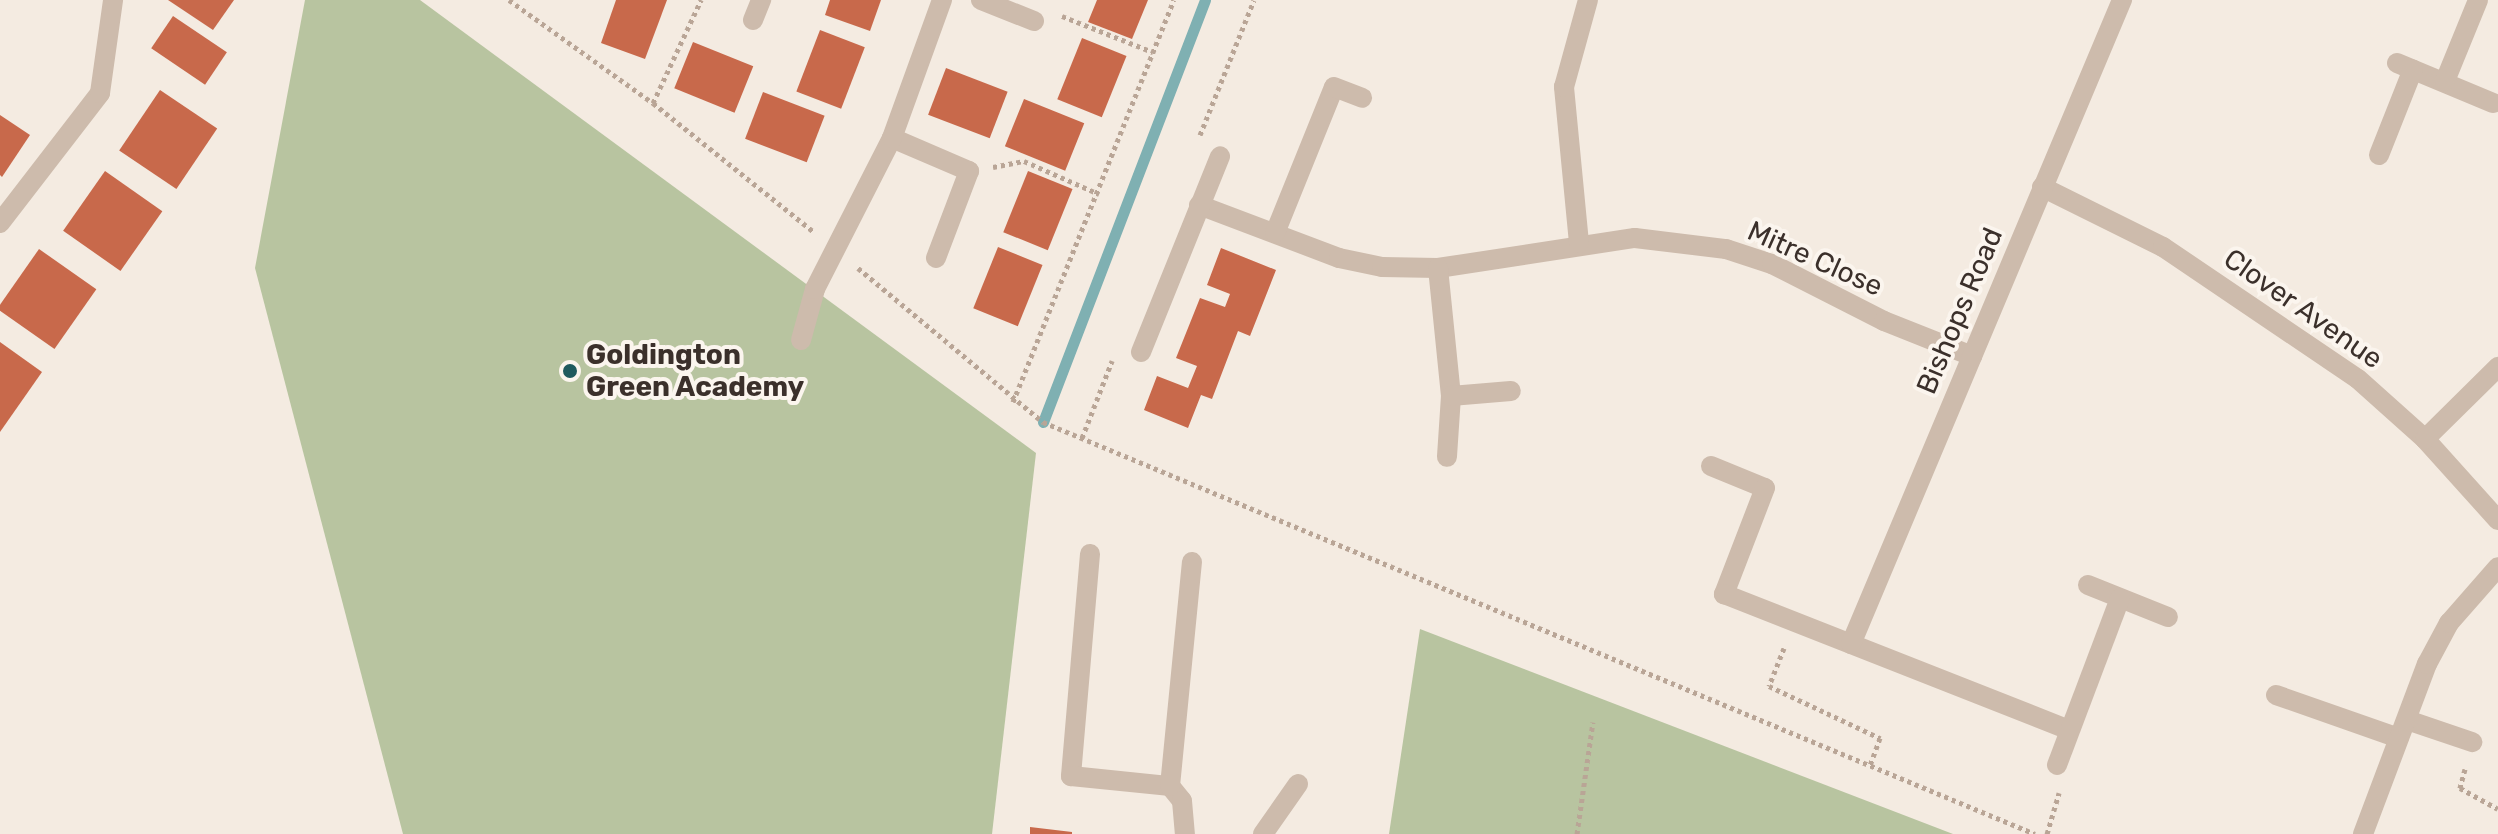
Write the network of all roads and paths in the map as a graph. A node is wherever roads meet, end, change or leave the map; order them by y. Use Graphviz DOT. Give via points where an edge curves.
graph roads {
  1 [pos="113,0"];
  2 [pos="509,0"];
  3 [pos="701,0"];
  4 [pos="761,0"];
  5 [pos="942,0"];
  6 [pos="981,0"];
  7 [pos="1174,0"];
  8 [pos="1588,0"];
  9 [pos="2122,0"];
  10 [pos="2478,0"];
  11 [pos="753,20"];
  12 [pos="1034,21"];
  13 [pos="1153,52"];
  14 [pos="2445,81"];
  15 [pos="1362,98"];
  16 [pos="653,103"];
  17 [pos="2493,103"];
  18 [pos="892,138"];
  19 [pos="2379,155"];
  20 [pos="1220,156"];
  21 [pos="969,171"];
  22 [pos="2042,187"];
  23 [pos="1099,194"];
  24 [pos="1199,205"];
  25 [pos="0,223"];
  26 [pos="1275,233"];
  27 [pos="1579,243"];
  28 [pos="838,251"];
  29 [pos="936,258"];
  30 [pos="1438,268"];
  31 [pos="801,340"];
  32 [pos="1141,352"];
  33 [pos="1972,356"];
  34 [pos="2498,367"];
  35 [pos="1511,391"];
  36 [pos="1451,396"];
  37 [pos="1013,402"];
  38 [pos="2425,439"];
  39 [pos="1447,457"];
  40 [pos="1711,466"];
  41 [pos="2498,520"];
  42 [pos="1090,554"];
  43 [pos="1192,562"];
  44 [pos="2498,567"];
  45 [pos="2088,585"];
  46 [pos="2120,598"];
  47 [pos="2168,617"];
  48 [pos="1795,621"];
  49 [pos="1851,644"];
  50 [pos="2276,695"];
  51 [pos="1593,722"];
  52 [pos="2067,729"];
  53 [pos="2403,729"];
  54 [pos="2472,742"];
  55 [pos="2057,765"];
  56 [pos="1870,766"];
  57 [pos="1298,784"];
  58 [pos="1170,786"];
  59 [pos="2060,788"];
  60 [pos="2498,809"];
  61 [pos="1185,834"];
  62 [pos="1263,834"];
  63 [pos="1577,834"];
  64 [pos="2035,834"];
  65 [pos="2047,834"];
  66 [pos="2363,834"];
  1 -- 25 [label="street" via="100,93"];
  2 -- 16 [label="path"];
  3 -- 16 [label="path"];
  4 -- 11 [label="street"];
  5 -- 18 [label="street"];
  6 -- 12 [label="street"];
  7 -- 13 [label="path"];
  8 -- 27 [label="street" via="1564,87"];
  9 -- 22 [label="street, Bishops Road"];
  10 -- 14 [label="street"];
  12 -- 13 [label="path" via="1058,15"];
  13 -- 23 [label="path"];
  14 -- 17 [label="street"];
  14 -- 19 [label="street" via="2405,66"];
  15 -- 26 [label="street" via="1334,87"];
  16 -- 28 [label="path"];
  18 -- 21 [label="street"];
  18 -- 28 [label="street"];
  20 -- 24 [label="street"];
  21 -- 23 [label="path" via="1024,161"];
  21 -- 29 [label="street"];
  22 -- 33 [label="street, Bishops Road"];
  22 -- 38 [label="street, Clover Avenue" via="2163,247 2253,304 2358,379"];
  23 -- 37 [label="path"];
  24 -- 26 [label="street, Mitre Close"];
  24 -- 32 [label="street"];
  26 -- 30 [label="street, Mitre Close" via="1339,258 1382,267"];
  27 -- 30 [label="street, Mitre Close"];
  27 -- 33 [label="street, Mitre Close" via="1635,238 1726,249 1772,264 1884,321"];
  28 -- 31 [label="street" via="815,289"];
  28 -- 37 [label="path"];
  30 -- 36 [label="street"];
  33 -- 49 [label="street, Bishops Road"];
  34 -- 38 [label="street"];
  35 -- 36 [label="street"];
  36 -- 39 [label="street"];
  37 -- 56 [label="path" via="1043,422"];
  38 -- 41 [label="street, Clover Avenue"];
  40 -- 48 [label="street" via="1765,488 1724,594"];
  42 -- 58 [label="street" via="1071,776"];
  43 -- 58 [label="street"];
  44 -- 53 [label="street" via="2449,623"];
  45 -- 46 [label="street"];
  46 -- 47 [label="street"];
  46 -- 52 [label="street"];
  48 -- 49 [label="street"];
  48 -- 56 [label="path" via="1769,686 1880,738"];
  49 -- 52 [label="street"];
  50 -- 53 [label="street"];
  51 -- 63 [label="path"];
  52 -- 55 [label="street"];
  53 -- 54 [label="street"];
  53 -- 66 [label="street"];
  54 -- 60 [label="path" via="2460,788"];
  56 -- 64 [label="path"];
  57 -- 62 [label="street"];
  58 -- 61 [label="street" via="1182,801"];
  59 -- 65 [label="path"];
}
